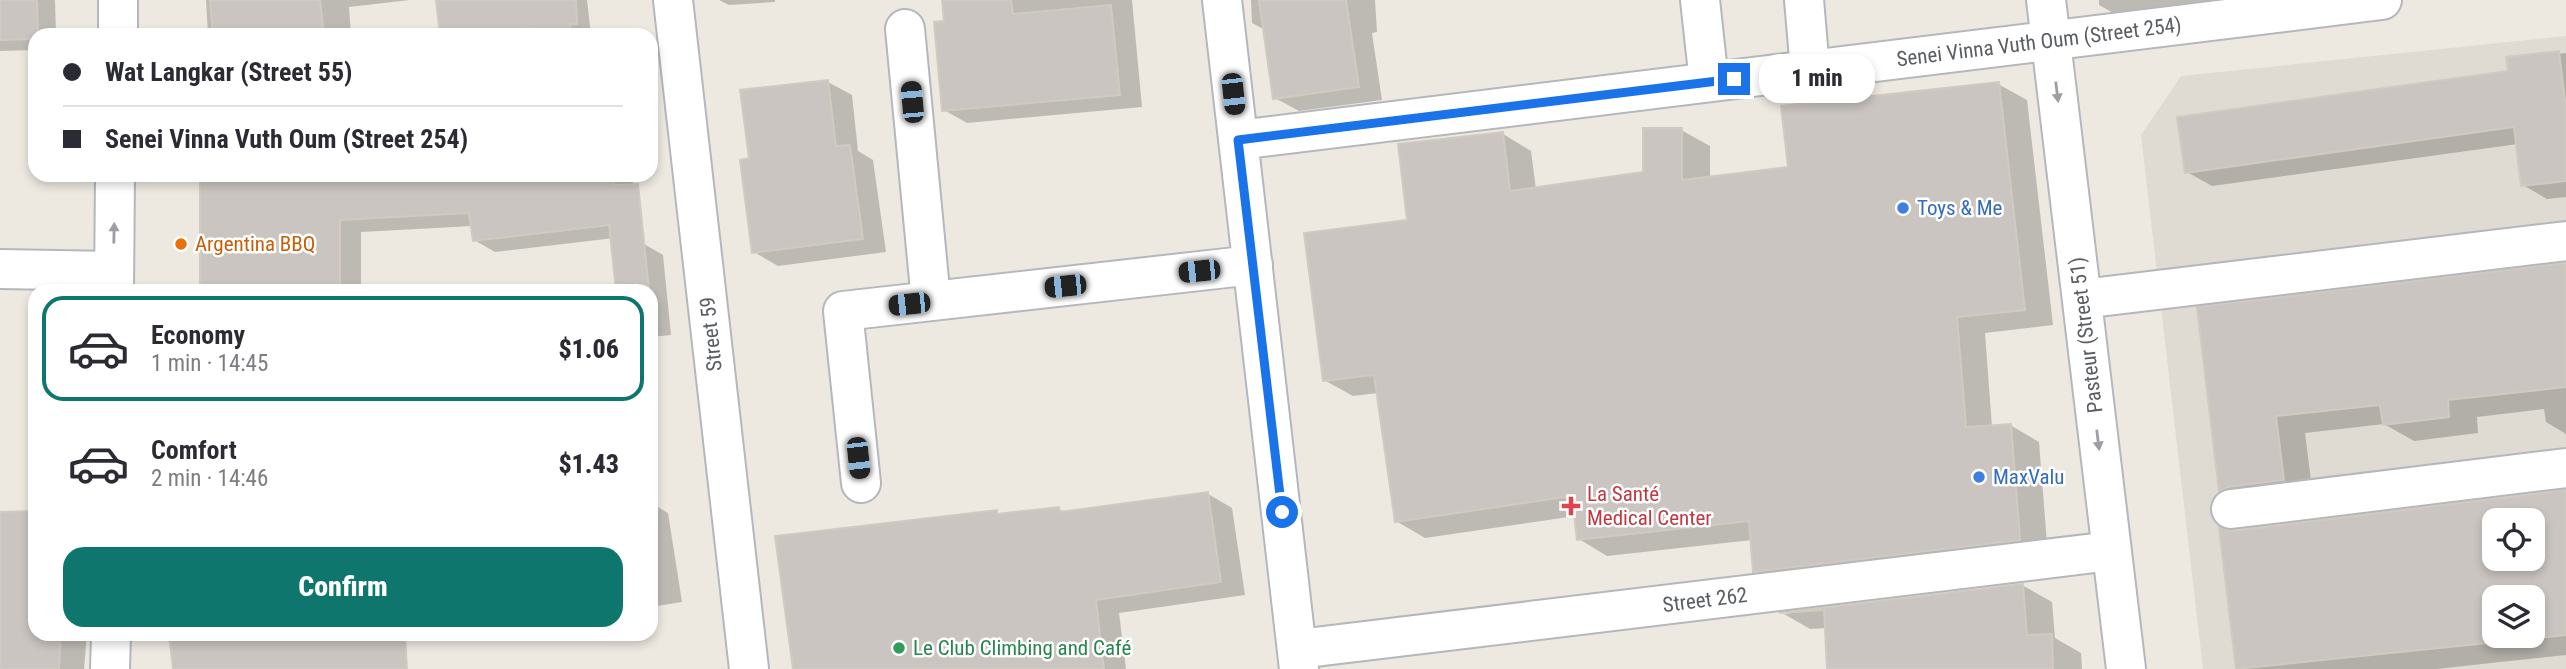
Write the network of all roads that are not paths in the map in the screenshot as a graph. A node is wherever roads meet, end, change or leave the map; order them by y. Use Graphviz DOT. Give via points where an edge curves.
graph roads {
  1 [pos="118,0"];
  2 [pos="673,0"];
  3 [pos="1222,0"];
  4 [pos="1700,0"];
  5 [pos="1804,0"];
  6 [pos="2046,0"];
  7 [pos="2382,0"];
  8 [pos="118,28"];
  9 [pos="905,29"];
  10 [pos="2051,41"];
  11 [pos="1810,70"];
  12 [pos="1709,82"];
  13 [pos="1238,140"];
  14 [pos="115,182"];
  15 [pos="2566,242"];
  16 [pos="1252,265"];
  17 [pos="0,269"];
  18 [pos="114,281"];
  19 [pos="2082,299"];
  20 [pos="931,301"];
  21 [pos="2566,468"];
  22 [pos="861,483"];
  23 [pos="2231,509"];
  24 [pos="2112,551"];
  25 [pos="111,641"];
  26 [pos="1298,659"];
  27 [pos="110,669"];
  28 [pos="748,669"];
  29 [pos="2126,669"];
  1 -- 8 [label="street"];
  2 -- 28 [label="street, Street 59"];
  3 -- 13 [label="street"];
  4 -- 12 [label="street"];
  5 -- 11 [label="street"];
  6 -- 10 [label="street, Pasteur (Street 51)"];
  7 -- 10 [label="street, Senei Vinna Vuth Oum (Street 254)"];
  9 -- 20 [label="street"];
  10 -- 11 [label="street, Senei Vinna Vuth Oum (Street 254)"];
  10 -- 19 [label="street, Pasteur (Street 51), one-way"];
  11 -- 12 [label="street, Senei Vinna Vuth Oum (Street 254)"];
  12 -- 13 [label="street, Senei Vinna Vuth Oum (Street 254)"];
  13 -- 16 [label="street"];
  18 -- 14 [label="street, one-way"];
  15 -- 19 [label="street"];
  16 -- 20 [label="street"];
  16 -- 26 [label="street"];
  17 -- 18 [label="street"];
  19 -- 24 [label="street, Pasteur (Street 51), one-way"];
  20 -- 22 [label="street" via="843,311"];
  21 -- 23 [label="street"];
  24 -- 26 [label="street, Street 262"];
  24 -- 29 [label="street, Pasteur (Street 51)"];
  25 -- 27 [label="street"];
}
